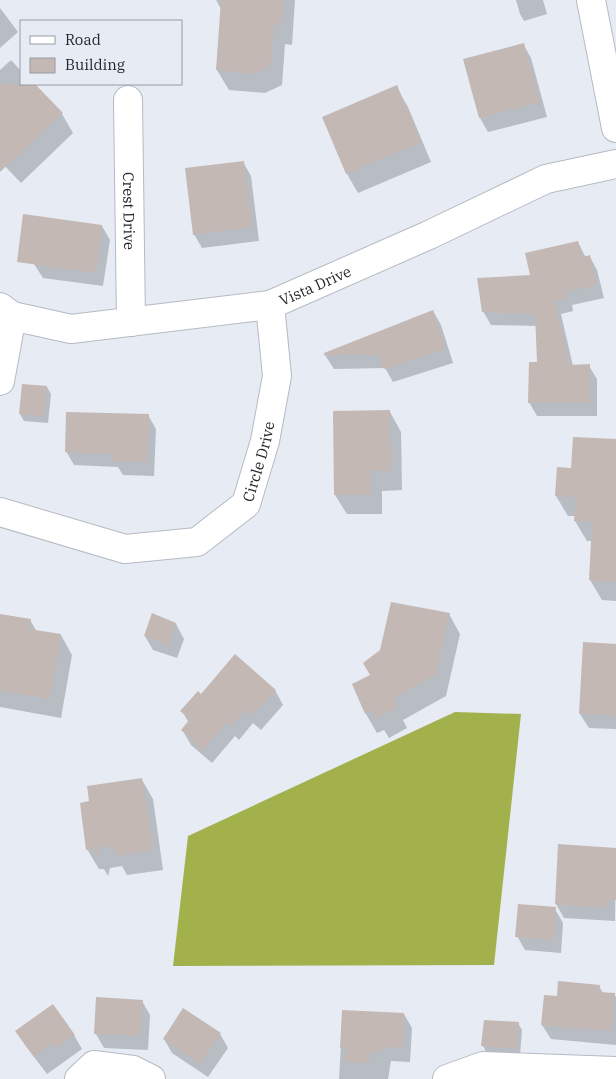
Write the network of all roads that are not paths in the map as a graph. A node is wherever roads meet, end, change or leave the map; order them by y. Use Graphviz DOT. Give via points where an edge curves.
graph roads {
  1 [pos="591,0"];
  2 [pos="128,100"];
  3 [pos="613,102"];
  4 [pos="616,128"];
  5 [pos="616,164"];
  6 [pos="270,305"];
  7 [pos="6,311"];
  8 [pos="132,322"];
  9 [pos="0,380"];
  10 [pos="0,512"];
  11 [pos="616,1071"];
  12 [pos="79,1079"];
  13 [pos="151,1079"];
  14 [pos="447,1079"];
  1 -- 3 [label="street"];
  2 -- 8 [label="street, Crest Drive"];
  3 -- 4 [label="street"];
  5 -- 6 [label="street, Vista Drive" via="546,179"];
  6 -- 8 [label="street, Vista Drive"];
  6 -- 10 [label="street, Circle Drive" via="276,376 260,459 246,504 197,542 125,549"];
  7 -- 8 [label="street, Vista Drive" via="71,330"];
  7 -- 9 [label="street"];
  11 -- 14 [label="street" via="482,1066"];
  12 -- 13 [label="street" via="94,1065 133,1070"];
}
